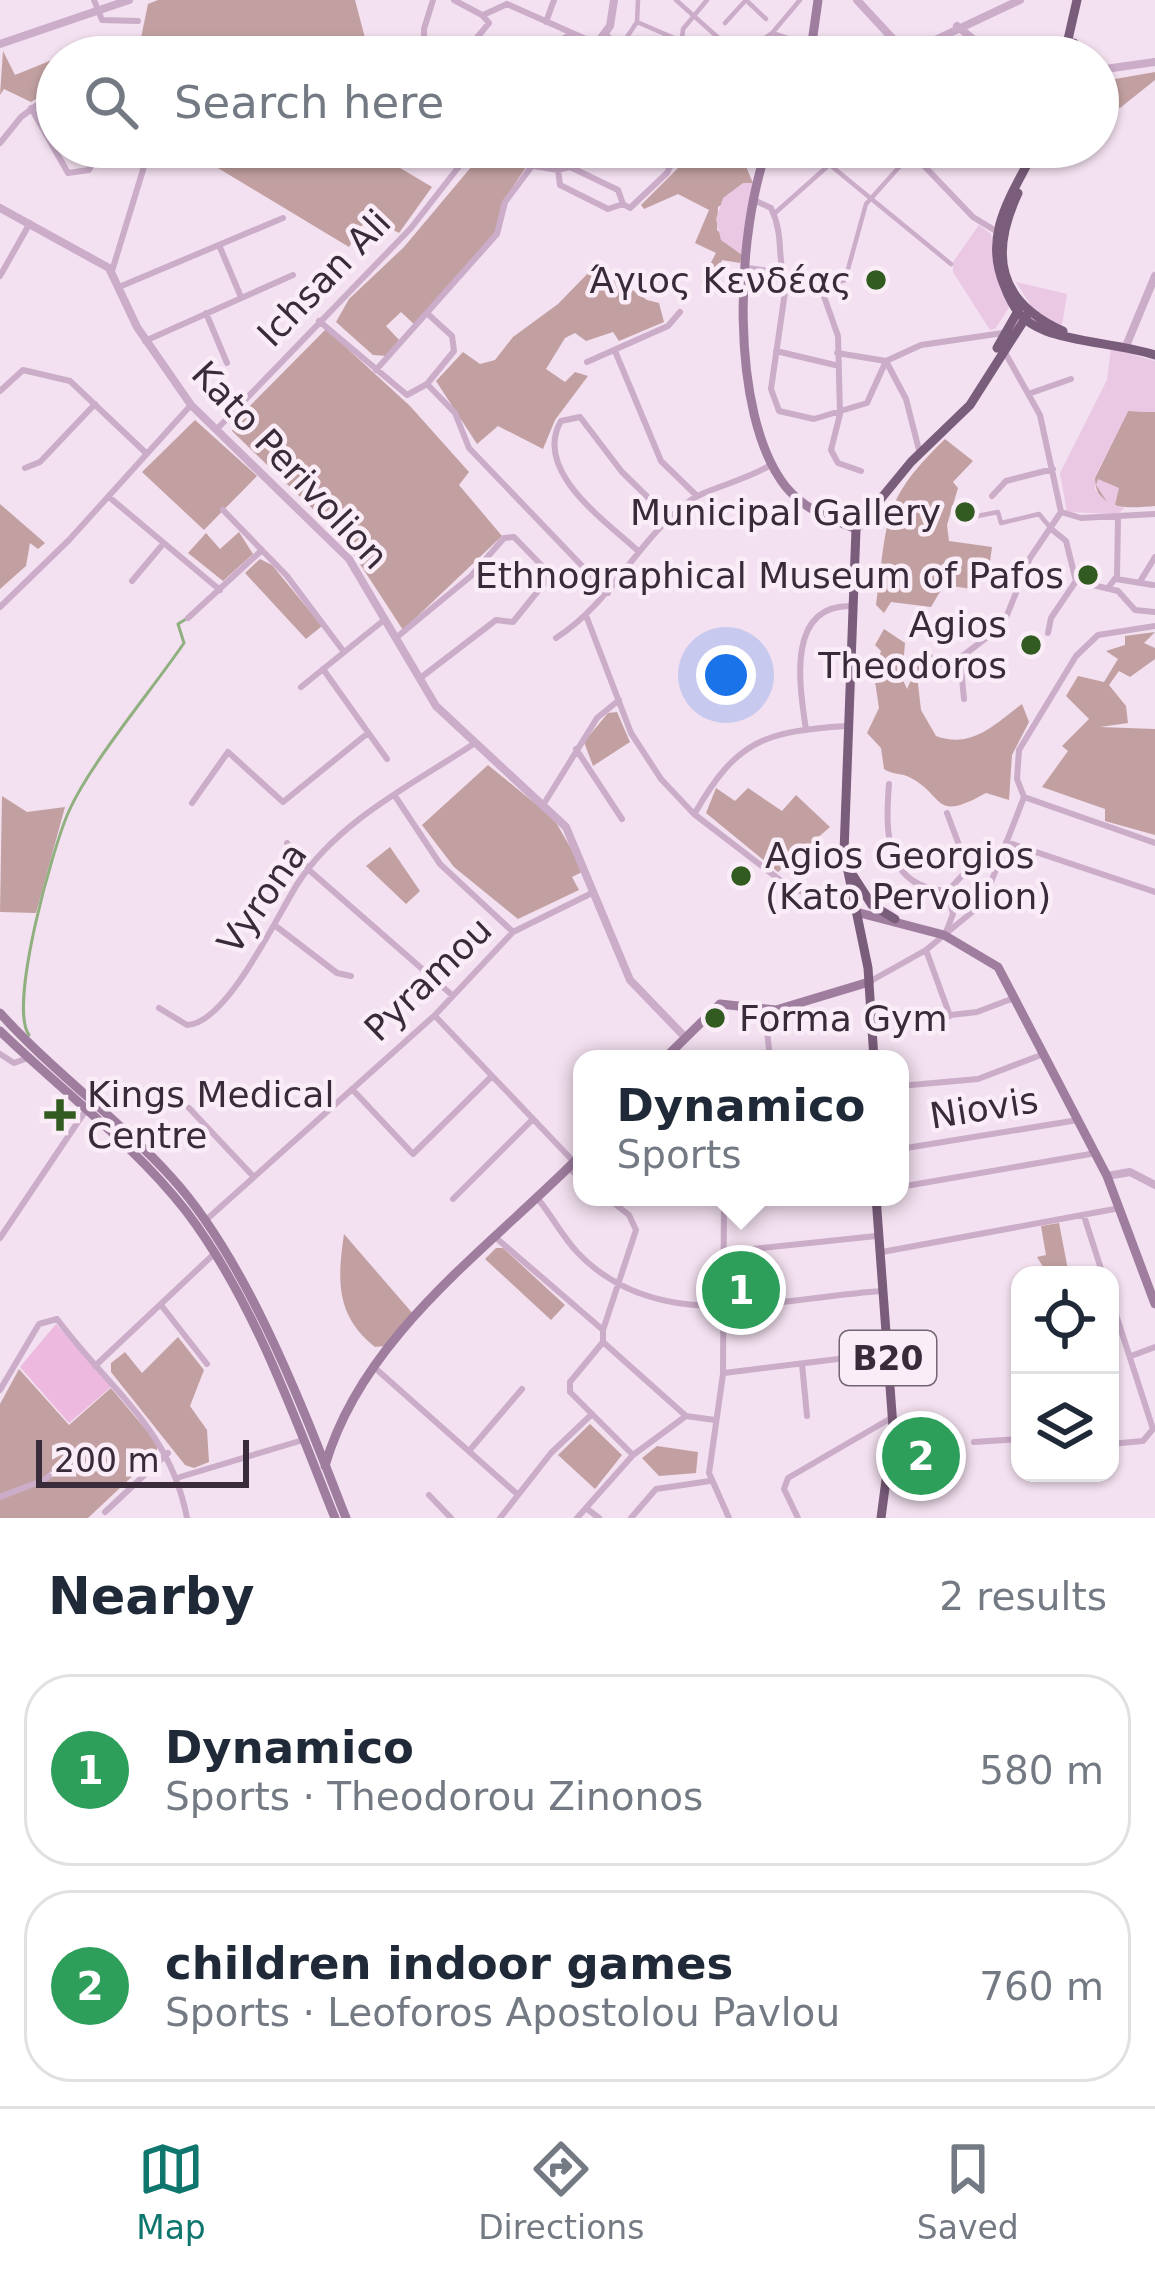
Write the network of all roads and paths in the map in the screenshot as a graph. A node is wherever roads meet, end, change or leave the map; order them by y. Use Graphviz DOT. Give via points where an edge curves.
graph roads {
  1 [pos="94,0"];
  2 [pos="129,0"];
  3 [pos="433,0"];
  4 [pos="454,0"];
  5 [pos="554,0"];
  6 [pos="614,0"];
  7 [pos="638,0"];
  8 [pos="676,0"];
  9 [pos="707,0"];
  10 [pos="800,0"];
  11 [pos="818,0"];
  12 [pos="857,0"];
  13 [pos="1020,0"];
  14 [pos="1080,0"];
  15 [pos="508,2"];
  16 [pos="99,11"];
  17 [pos="694,13"];
  18 [pos="482,15"];
  19 [pos="766,19"];
  20 [pos="971,20"];
  21 [pos="138,21"];
  22 [pos="546,22"];
  23 [pos="637,22"];
  24 [pos="957,26"];
  25 [pos="772,33"];
  26 [pos="606,34"];
  27 [pos="715,34"];
  28 [pos="574,35"];
  29 [pos="424,36"];
  30 [pos="479,36"];
  31 [pos="608,36"];
  32 [pos="628,36"];
  33 [pos="669,36"];
  34 [pos="683,36"];
  35 [pos="718,36"];
  36 [pos="768,36"];
  37 [pos="784,36"];
  38 [pos="813,36"];
  39 [pos="886,36"];
  40 [pos="938,36"];
  41 [pos="966,36"];
  42 [pos="968,36"];
  43 [pos="1073,36"];
  44 [pos="1075,36"];
  45 [pos="1,42"];
  46 [pos="1155,64"];
  47 [pos="1119,70"];
  48 [pos="36,105"];
  49 [pos="31,108"];
  50 [pos="36,117"];
  51 [pos="1,141"];
  52 [pos="144,168"];
  53 [pos="458,168"];
  54 [pos="532,168"];
  55 [pos="546,168"];
  56 [pos="564,168"];
  57 [pos="574,168"];
  58 [pos="670,168"];
  59 [pos="748,168"];
  60 [pos="762,168"];
  61 [pos="826,168"];
  62 [pos="832,168"];
  63 [pos="896,168"];
  64 [pos="926,168"];
  65 [pos="1029,168"];
  66 [pos="1031,168"];
  67 [pos="558,170"];
  68 [pos="759,180"];
  69 [pos="756,201"];
  70 [pos="870,201"];
  71 [pos="622,204"];
  72 [pos="0,208"];
  73 [pos="774,214"];
  74 [pos="283,218"];
  75 [pos="30,223"];
  76 [pos="996,231"];
  77 [pos="219,245"];
  78 [pos="951,264"];
  79 [pos="746,267"];
  80 [pos="112,271"];
  81 [pos="781,272"];
  82 [pos="293,275"];
  83 [pos="0,276"];
  84 [pos="1155,277"];
  85 [pos="786,285"];
  86 [pos="118,287"];
  87 [pos="821,288"];
  88 [pos="242,298"];
  89 [pos="680,312"];
  90 [pos="1022,313"];
  91 [pos="206,314"];
  92 [pos="429,315"];
  93 [pos="319,321"];
  94 [pos="1004,333"];
  95 [pos="145,341"];
  96 [pos="1126,346"];
  97 [pos="1003,349"];
  98 [pos="615,351"];
  99 [pos="776,351"];
  100 [pos="837,353"];
  101 [pos="1155,355"];
  102 [pos="886,361"];
  103 [pos="587,362"];
  104 [pos="227,363"];
  105 [pos="835,364"];
  106 [pos="376,370"];
  107 [pos="987,376"];
  108 [pos="1071,379"];
  109 [pos="427,384"];
  110 [pos="0,391"];
  111 [pos="1031,393"];
  112 [pos="94,404"];
  113 [pos="191,405"];
  114 [pos="840,414"];
  115 [pos="216,430"];
  116 [pos="147,454"];
  117 [pos="920,454"];
  118 [pos="772,464"];
  119 [pos="25,469"];
  120 [pos="1052,469"];
  121 [pos="861,472"];
  122 [pos="109,496"];
  123 [pos="697,496"];
  124 [pos="992,496"];
  125 [pos="223,510"];
  126 [pos="1061,512"];
  127 [pos="1155,514"];
  128 [pos="1118,517"];
  129 [pos="669,518"];
  130 [pos="967,518"];
  131 [pos="1050,527"];
  132 [pos="856,529"];
  133 [pos="163,544"];
  134 [pos="262,550"];
  135 [pos="638,550"];
  136 [pos="1155,557"];
  137 [pos="1116,579"];
  138 [pos="1141,580"];
  139 [pos="133,581"];
  140 [pos="1076,581"];
  141 [pos="1153,585"];
  142 [pos="1107,589"];
  143 [pos="220,590"];
  144 [pos="608,592"];
  145 [pos="0,607"];
  146 [pos="850,607"];
  147 [pos="1155,612"];
  148 [pos="188,618"];
  149 [pos="387,618"];
  150 [pos="587,618"];
  151 [pos="1155,626"];
  152 [pos="1048,633"];
  153 [pos="397,637"];
  154 [pos="556,638"];
  155 [pos="344,652"];
  156 [pos="323,669"];
  157 [pos="418,679"];
  158 [pos="301,687"];
  159 [pos="964,699"];
  160 [pos="619,700"];
  161 [pos="847,726"];
  162 [pos="806,730"];
  163 [pos="368,733"];
  164 [pos="472,745"];
  165 [pos="576,748"];
  166 [pos="387,759"];
  167 [pos="889,784"];
  168 [pos="395,796"];
  169 [pos="1024,797"];
  170 [pos="545,802"];
  171 [pos="193,803"];
  172 [pos="947,813"];
  173 [pos="694,814"];
  174 [pos="622,819"];
  175 [pos="1006,842"];
  176 [pos="287,843"];
  177 [pos="1155,844"];
  178 [pos="846,865"];
  179 [pos="310,869"];
  180 [pos="948,891"];
  181 [pos="594,892"];
  182 [pos="1155,892"];
  183 [pos="856,912"];
  184 [pos="895,919"];
  185 [pos="277,927"];
  186 [pos="513,932"];
  187 [pos="944,935"];
  188 [pos="926,950"];
  189 [pos="351,976"];
  190 [pos="870,986"];
  191 [pos="453,996"];
  192 [pos="1014,998"];
  193 [pos="159,1008"];
  194 [pos="766,1010"];
  195 [pos="0,1013"];
  196 [pos="434,1016"];
  197 [pos="950,1016"];
  198 [pos="873,1024"];
  199 [pos="0,1031"];
  200 [pos="683,1035"];
  201 [pos="674,1045"];
  202 [pos="670,1050"];
  203 [pos="677,1050"];
  204 [pos="769,1050"];
  205 [pos="874,1050"];
  206 [pos="0,1054"];
  207 [pos="1044,1054"];
  208 [pos="28,1058"];
  209 [pos="491,1077"];
  210 [pos="909,1085"];
  211 [pos="352,1088"];
  212 [pos="88,1106"];
  213 [pos="189,1108"];
  214 [pos="533,1119"];
  215 [pos="1078,1120"];
  216 [pos="909,1148"];
  217 [pos="1096,1153"];
  218 [pos="573,1159"];
  219 [pos="573,1163"];
  220 [pos="253,1176"];
  221 [pos="1107,1176"];
  222 [pos="909,1185"];
  223 [pos="1155,1185"];
  224 [pos="538,1198"];
  225 [pos="453,1199"];
  226 [pos="616,1206"];
  227 [pos="724,1206"];
  228 [pos="876,1206"];
  229 [pos="1120,1208"];
  230 [pos="1084,1216"];
  231 [pos="206,1220"];
  232 [pos="876,1236"];
  233 [pos="495,1237"];
  234 [pos="0,1238"];
  235 [pos="723,1252"];
  236 [pos="214,1253"];
  237 [pos="877,1253"];
  238 [pos="1100,1266"];
  239 [pos="620,1287"];
  240 [pos="881,1291"];
  241 [pos="160,1304"];
  242 [pos="1155,1304"];
  243 [pos="722,1308"];
  244 [pos="603,1330"];
  245 [pos="1119,1335"];
  246 [pos="603,1342"];
  247 [pos="1155,1347"];
  248 [pos="887,1353"];
  249 [pos="1130,1356"];
  250 [pos="207,1364"];
  251 [pos="802,1364"];
  252 [pos="95,1366"];
  253 [pos="375,1367"];
  254 [pos="723,1374"];
  255 [pos="522,1389"];
  256 [pos="0,1390"];
  257 [pos="591,1415"];
  258 [pos="686,1415"];
  259 [pos="807,1417"];
  260 [pos="893,1418"];
  261 [pos="344,1420"];
  262 [pos="715,1420"];
  263 [pos="1153,1423"];
  264 [pos="338,1433"];
  265 [pos="310,1438"];
  266 [pos="1011,1440"];
  267 [pos="974,1442"];
  268 [pos="1119,1443"];
  269 [pos="469,1451"];
  270 [pos="78,1452"];
  271 [pos="168,1453"];
  272 [pos="633,1455"];
  273 [pos="325,1466"];
  274 [pos="179,1477"];
  275 [pos="710,1481"];
  276 [pos="516,1493"];
  277 [pos="429,1495"];
  278 [pos="0,1497"];
  279 [pos="586,1508"];
  280 [pos="105,1512"];
  281 [pos="187,1518"];
  282 [pos="335,1518"];
  283 [pos="346,1518"];
  284 [pos="451,1518"];
  285 [pos="500,1518"];
  286 [pos="577,1518"];
  287 [pos="599,1518"];
  288 [pos="631,1518"];
  289 [pos="730,1518"];
  290 [pos="798,1518"];
  291 [pos="881,1518"];
  1 -- 16 [label="street"];
  2 -- 16 [label="street"];
  3 -- 29 [label="street"];
  4 -- 18 [label="street"];
  5 -- 22 [label="street"];
  6 -- 26 [label="street"];
  7 -- 23 [label="street"];
  8 -- 17 [label="street"];
  9 -- 17 [label="street"];
  10 -- 25 [label="street"];
  11 -- 38 [label="main road"];
  12 -- 39 [label="street"];
  13 -- 20 [label="street"];
  14 -- 43 [label="main road"];
  14 -- 44 [label="main road"];
  15 -- 18 [label="street"];
  15 -- 22 [label="street"];
  16 -- 21 [label="street" via="102,20"];
  16 -- 45 [label="street"];
  17 -- 27 [label="street"];
  17 -- 34 [label="street"];
  18 -- 30 [label="street" via="488,25"];
  19 -- 27 [label="street" via="746,0"];
  20 -- 24 [label="street"];
  20 -- 42 [label="street"];
  22 -- 28 [label="street"];
  23 -- 32 [label="street"];
  23 -- 33 [label="street"];
  24 -- 40 [label="street"];
  24 -- 41 [label="street"];
  25 -- 36 [label="street"];
  25 -- 37 [label="street"];
  26 -- 31 [label="street"];
  27 -- 35 [label="street"];
  46 -- 47 [label="street"];
  48 -- 49 [label="street"];
  49 -- 50 [label="street"];
  49 -- 51 [label="street"];
  52 -- 80 [label="street"];
  53 -- 93 [label="street, Ichsan Ali"];
  54 -- 92 [label="street" via="506,202 501,229"];
  55 -- 67 [label="street"];
  56 -- 67 [label="street"];
  57 -- 71 [label="street" via="618,190"];
  58 -- 71 [label="street" via="630,208"];
  59 -- 68 [label="street"];
  60 -- 68 [label="main road"];
  61 -- 73 [label="street"];
  62 -- 70 [label="street"];
  63 -- 70 [label="street"];
  64 -- 76 [label="street"];
  65 -- 76 [label="main road"];
  66 -- 90 [label="main road" via="1001,240"];
  67 -- 71 [label="street" via="560,185 608,208"];
  68 -- 69 [label="main road"];
  69 -- 73 [label="street"];
  69 -- 79 [label="main road"];
  70 -- 78 [label="street"];
  70 -- 87 [label="street" via="845,280"];
  72 -- 75 [label="street"];
  73 -- 81 [label="street" via="784,242"];
  74 -- 77 [label="street"];
  75 -- 80 [label="street"];
  75 -- 83 [label="street"];
  76 -- 90 [label="main road" via="996,264"];
  77 -- 86 [label="street"];
  77 -- 88 [label="street"];
  79 -- 81 [label="street"];
  79 -- 118 [label="main road" via="746,355"];
  80 -- 86 [label="street, Kato Perivolion"];
  81 -- 85 [label="street"];
  82 -- 88 [label="street"];
  84 -- 96 [label="street"];
  85 -- 87 [label="street"];
  85 -- 99 [label="street"];
  86 -- 95 [label="street, Kato Perivolion"];
  87 -- 100 [label="street"];
  88 -- 91 [label="street"];
  89 -- 98 [label="street"];
  90 -- 94 [label="main road"];
  90 -- 96 [label="main road" via="1067,334"];
  90 -- 97 [label="main road"];
  91 -- 95 [label="street"];
  91 -- 104 [label="street"];
  92 -- 106 [label="street"];
  92 -- 109 [label="street" via="455,343"];
  93 -- 106 [label="street"];
  93 -- 115 [label="street, Ichsan Ali"];
  94 -- 102 [label="street" via="921,345"];
  94 -- 107 [label="main road"];
  95 -- 113 [label="street, Kato Perivolion"];
  96 -- 101 [label="main road"];
  97 -- 107 [label="main road"];
  97 -- 111 [label="street"];
  98 -- 103 [label="street"];
  98 -- 123 [label="street" via="662,461"];
  99 -- 105 [label="street"];
  99 -- 114 [label="street" via="771,388 779,411 801,419"];
  100 -- 102 [label="street"];
  100 -- 105 [label="street"];
  102 -- 114 [label="street" via="867,404"];
  102 -- 117 [label="street"];
  105 -- 114 [label="street"];
  106 -- 109 [label="street" via="402,394"];
  107 -- 117 [label="main road" via="958,419"];
  108 -- 111 [label="street"];
  109 -- 144 [label="street" via="455,413 469,448"];
  110 -- 112 [label="street" via="23,370 52,373"];
  111 -- 120 [label="street"];
  112 -- 116 [label="street"];
  112 -- 119 [label="street"];
  113 -- 115 [label="street, Kato Perivolion"];
  113 -- 116 [label="street"];
  114 -- 121 [label="street" via="833,457"];
  115 -- 149 [label="street, Kato Perivolion" via="349,559"];
  116 -- 122 [label="street"];
  117 -- 132 [label="main road"];
  118 -- 123 [label="street"];
  118 -- 132 [label="main road" via="811,510"];
  120 -- 124 [label="street" via="1006,481"];
  120 -- 126 [label="street"];
  122 -- 133 [label="street"];
  122 -- 145 [label="street"];
  123 -- 129 [label="street"];
  125 -- 134 [label="street"];
  126 -- 128 [label="street"];
  126 -- 131 [label="street"];
  127 -- 128 [label="street"];
  128 -- 137 [label="street"];
  129 -- 135 [label="street"];
  129 -- 135 [label="street" via="580,417 561,421 554,440 561,473"];
  130 -- 131 [label="street" via="998,512 1001,523 1039,514"];
  131 -- 140 [label="street" via="1066,541"];
  131 -- 159 [label="street" via="1003,625 958,664"];
  132 -- 146 [label="main road"];
  133 -- 139 [label="street"];
  133 -- 143 [label="street"];
  134 -- 143 [label="street"];
  134 -- 155 [label="street"];
  135 -- 144 [label="street"];
  136 -- 138 [label="street"];
  137 -- 138 [label="street"];
  137 -- 142 [label="street"];
  138 -- 141 [label="street"];
  140 -- 142 [label="street"];
  140 -- 152 [label="street"];
  142 -- 147 [label="street" via="1135,610"];
  143 -- 148 [label="street"];
  144 -- 150 [label="street"];
  146 -- 161 [label="main road"];
  146 -- 162 [label="street" via="828,609 810,625 799,683"];
  149 -- 153 [label="street, Kato Perivolion"];
  149 -- 155 [label="street"];
  150 -- 154 [label="street"];
  150 -- 160 [label="street"];
  151 -- 169 [label="street" via="1099,635 1076,656 1019,750"];
  153 -- 157 [label="street, Kato Perivolion"];
  153 -- 157 [label="street" via="504,538 514,537 548,572 513,622 496,620"];
  155 -- 156 [label="street"];
  156 -- 158 [label="street"];
  156 -- 163 [label="street"];
  157 -- 164 [label="street, Kato Perivolion"];
  160 -- 165 [label="street"];
  160 -- 173 [label="street" via="649,763"];
  161 -- 162 [label="street"];
  161 -- 178 [label="main road"];
  162 -- 173 [label="street" via="730,758"];
  163 -- 166 [label="street"];
  163 -- 171 [label="street" via="283,802 228,752"];
  164 -- 168 [label="street, Vyrona"];
  164 -- 170 [label="street, Kato Perivolion"];
  165 -- 170 [label="street"];
  165 -- 174 [label="street"];
  167 -- 180 [label="street" via="886,835 896,865 922,887"];
  168 -- 179 [label="street, Vyrona" via="360,818"];
  168 -- 186 [label="street" via="440,864"];
  169 -- 175 [label="street"];
  169 -- 177 [label="street"];
  170 -- 181 [label="street, Kato Perivolion" via="566,827"];
  172 -- 180 [label="street" via="968,869"];
  173 -- 183 [label="street" via="789,887"];
  175 -- 182 [label="street"];
  175 -- 187 [label="street" via="983,903"];
  176 -- 179 [label="street"];
  178 -- 183 [label="main road"];
  178 -- 184 [label="main road" via="866,898"];
  179 -- 185 [label="street, Vyrona"];
  179 -- 191 [label="street"];
  180 -- 187 [label="street" via="953,914"];
  181 -- 186 [label="street, Pyramou"];
  181 -- 200 [label="street, Kato Perivolion" via="630,980"];
  183 -- 184 [label="main road"];
  183 -- 190 [label="main road"];
  184 -- 187 [label="main road"];
  185 -- 189 [label="street"];
  185 -- 193 [label="street, Vyrona" via="200,1023 187,1025"];
  186 -- 191 [label="street, Pyramou"];
  187 -- 188 [label="street"];
  187 -- 192 [label="main road" via="998,967"];
  188 -- 190 [label="street"];
  188 -- 197 [label="street"];
  190 -- 194 [label="main road"];
  190 -- 198 [label="main road"];
  191 -- 196 [label="street, Pyramou"];
  192 -- 197 [label="street"];
  192 -- 207 [label="main road"];
  194 -- 200 [label="main road" via="727,1002"];
  194 -- 204 [label="street"];
  195 -- 212 [label="main road"];
  196 -- 209 [label="street"];
  196 -- 211 [label="street, Pyramou"];
  197 -- 198 [label="street"];
  198 -- 205 [label="main road"];
  199 -- 208 [label="main road"];
  200 -- 201 [label="main road"];
  201 -- 202 [label="main road"];
  201 -- 203 [label="street"];
  206 -- 208 [label="street" via="14,1063"];
  207 -- 210 [label="street" via="978,1079"];
  207 -- 215 [label="main road"];
  208 -- 212 [label="main road"];
  209 -- 211 [label="street" via="413,1154"];
  209 -- 214 [label="street"];
  211 -- 220 [label="street, Pyramou"];
  212 -- 231 [label="main road" via="173,1179"];
  212 -- 234 [label="street"];
  212 -- 236 [label="main road" via="164,1185"];
  213 -- 220 [label="street"];
  214 -- 218 [label="street"];
  214 -- 225 [label="street"];
  215 -- 216 [label="street, Niovis"];
  215 -- 217 [label="main road"];
  217 -- 221 [label="main road"];
  217 -- 222 [label="street"];
  219 -- 224 [label="main road"];
  220 -- 231 [label="street, Pyramou"];
  221 -- 223 [label="street" via="1130,1172"];
  221 -- 229 [label="main road"];
  224 -- 233 [label="main road"];
  224 -- 239 [label="street" via="576,1251"];
  226 -- 239 [label="street" via="636,1223"];
  227 -- 235 [label="street"];
  228 -- 232 [label="main road, B20"];
  229 -- 230 [label="street"];
  229 -- 242 [label="main road"];
  230 -- 237 [label="street"];
  230 -- 238 [label="street"];
  231 -- 265 [label="main road"];
  232 -- 235 [label="street"];
  232 -- 237 [label="main road, B20"];
  233 -- 244 [label="street"];
  233 -- 253 [label="main road"];
  235 -- 243 [label="street"];
  236 -- 241 [label="street"];
  236 -- 265 [label="main road"];
  237 -- 240 [label="main road, B20"];
  239 -- 243 [label="street"];
  239 -- 244 [label="street"];
  240 -- 243 [label="street"];
  240 -- 248 [label="main road, B20"];
  241 -- 250 [label="street"];
  241 -- 252 [label="street"];
  243 -- 254 [label="street"];
  244 -- 246 [label="street"];
  245 -- 249 [label="street"];
  246 -- 257 [label="street" via="569,1387"];
  246 -- 258 [label="street"];
  247 -- 249 [label="street"];
  248 -- 251 [label="street"];
  248 -- 260 [label="main road, B20"];
  249 -- 263 [label="street"];
  251 -- 254 [label="street"];
  251 -- 259 [label="street"];
  252 -- 256 [label="street" via="48,1317"];
  252 -- 271 [label="street"];
  253 -- 261 [label="main road"];
  253 -- 269 [label="street"];
  254 -- 262 [label="street"];
  255 -- 269 [label="street"];
  257 -- 272 [label="street"];
  257 -- 276 [label="street"];
  258 -- 262 [label="street"];
  258 -- 272 [label="street"];
  260 -- 290 [label="street" via="788,1478 784,1489"];
  260 -- 291 [label="main road, B20"];
  261 -- 264 [label="main road"];
  261 -- 265 [label="main road"];
  262 -- 275 [label="street"];
  263 -- 268 [label="street" via="1142,1442"];
  264 -- 265 [label="main road"];
  264 -- 273 [label="main road"];
  265 -- 273 [label="main road"];
  265 -- 274 [label="street"];
  265 -- 282 [label="main road"];
  266 -- 267 [label="street"];
  269 -- 276 [label="street"];
  270 -- 278 [label="street" via="44,1480"];
  271 -- 274 [label="street"];
  271 -- 280 [label="street"];
  272 -- 279 [label="street"];
  273 -- 283 [label="main road"];
  274 -- 281 [label="street"];
  275 -- 288 [label="street" via="656,1489"];
  275 -- 289 [label="street"];
  276 -- 285 [label="street"];
  277 -- 284 [label="street"];
  279 -- 286 [label="street"];
  279 -- 287 [label="street"];
}
